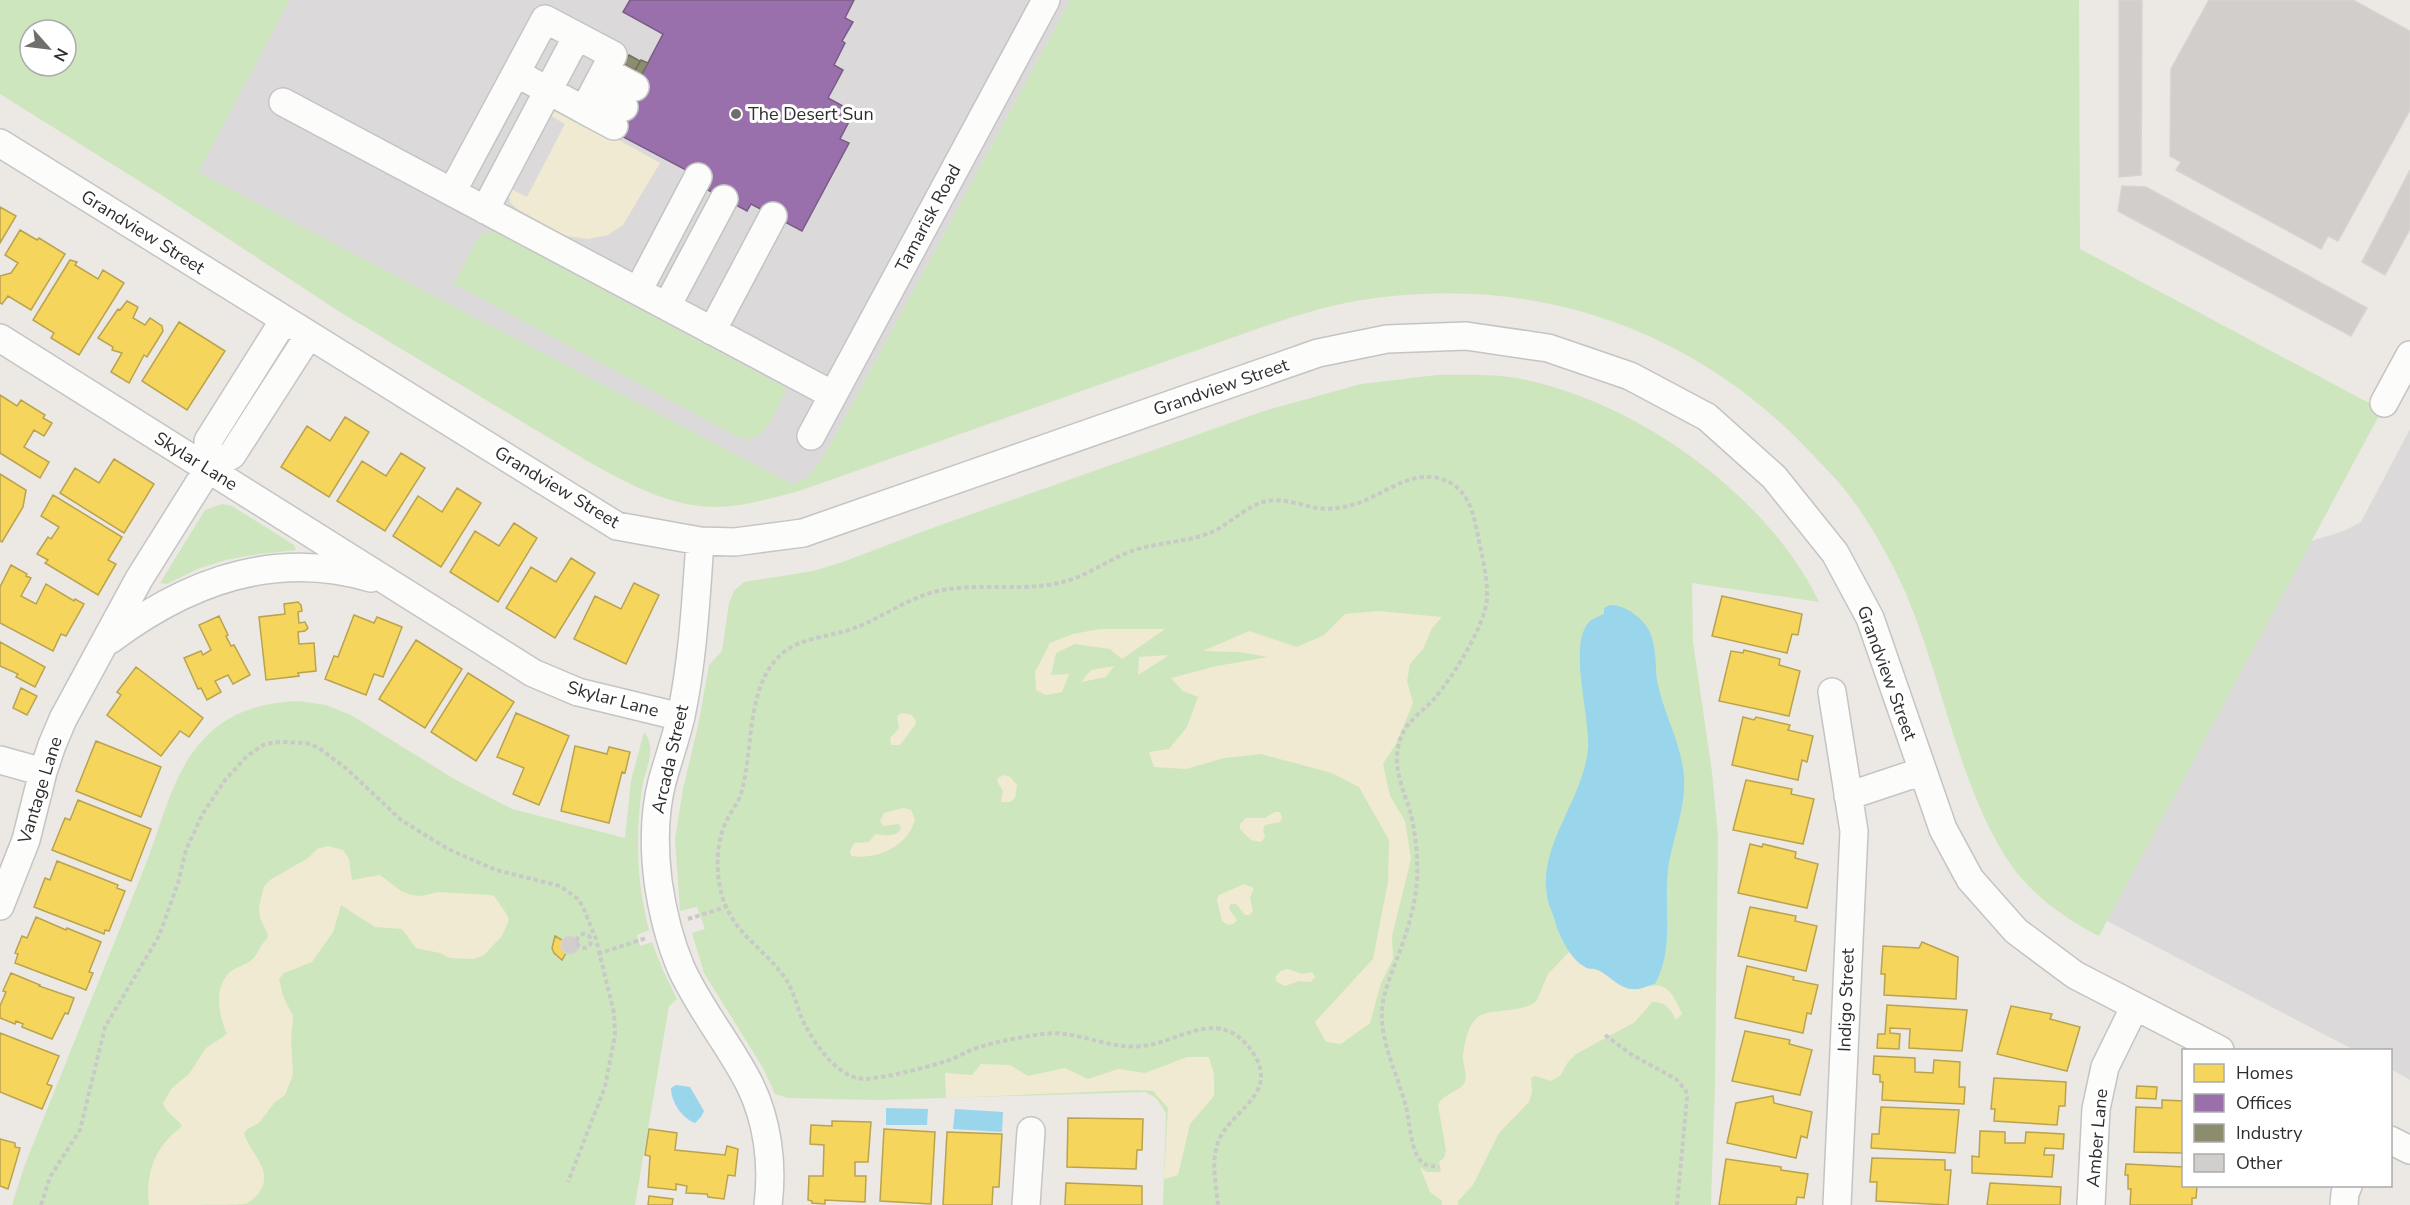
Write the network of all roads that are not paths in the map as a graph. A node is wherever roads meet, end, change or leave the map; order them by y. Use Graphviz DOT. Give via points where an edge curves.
graph roads {
  1 [pos="1046,0"];
  2 [pos="578,36"];
  3 [pos="516,74"];
  4 [pos="548,91"];
  5 [pos="595,91"];
  6 [pos="283,102"];
  7 [pos="0,143"];
  8 [pos="698,177"];
  9 [pos="452,192"];
  10 [pos="724,199"];
  11 [pos="485,210"];
  12 [pos="773,216"];
  13 [pos="638,291"];
  14 [pos="667,306"];
  15 [pos="285,320"];
  16 [pos="712,330"];
  17 [pos="309,335"];
  18 [pos="0,338"];
  19 [pos="2410,355"];
  20 [pos="833,395"];
  21 [pos="2384,403"];
  22 [pos="811,436"];
  23 [pos="208,469"];
  24 [pos="700,541"];
  25 [pos="226,577"];
  26 [pos="393,584"];
  27 [pos="103,646"];
  28 [pos="1832,692"];
  29 [pos="681,717"];
  30 [pos="0,760"];
  31 [pos="1923,771"];
  32 [pos="43,772"];
  33 [pos="1848,796"];
  34 [pos="0,906"];
  35 [pos="2135,1006"];
  36 [pos="2218,1049"];
  37 [pos="1030,1131"];
  38 [pos="2392,1141"];
  39 [pos="2410,1150"];
  40 [pos="2347,1187"];
  41 [pos="768,1205"];
  42 [pos="1026,1205"];
  43 [pos="1837,1205"];
  44 [pos="2091,1205"];
  45 [pos="2344,1205"];
  1 -- 20 [label="street, Tamarisk Road"];
  2 -- 3 [label="street" via="545,19"];
  2 -- 4 [label="street"];
  2 -- 5 [label="street" via="613,55"];
  3 -- 4 [label="street"];
  3 -- 9 [label="street"];
  4 -- 5 [label="street"];
  4 -- 11 [label="street"];
  5 -- 5 [label="street" via="625,107"];
  6 -- 9 [label="street"];
  7 -- 15 [label="street, Grandview Street"];
  8 -- 13 [label="street"];
  9 -- 11 [label="street"];
  10 -- 14 [label="street"];
  11 -- 13 [label="street"];
  12 -- 16 [label="street"];
  13 -- 14 [label="street"];
  14 -- 16 [label="street"];
  15 -- 17 [label="street, Grandview Street"];
  15 -- 23 [label="street" via="208,441"];
  16 -- 20 [label="street"];
  17 -- 23 [label="street, Vantage Lane" via="232,455"];
  17 -- 24 [label="street, Grandview Street" via="617,526"];
  18 -- 23 [label="street, Skylar Lane"];
  19 -- 21 [label="street"];
  20 -- 22 [label="street, Tamarisk Road"];
  23 -- 26 [label="street, Skylar Lane"];
  23 -- 27 [label="street, Vantage Lane" via="139,579"];
  24 -- 29 [label="street, Arcada Street"];
  24 -- 31 [label="street, Grandview Street" via="735,542 803,533 1318,353 1387,339 1466,336 1548,348 1630,376 1707,417 1774,477 1835,553 1870,618"];
  25 -- 26 [label="street, Skylar Lane" via="268,570 320,569 360,574"];
  25 -- 27 [label="street, Vantage Lane" via="138,619"];
  26 -- 29 [label="street, Skylar Lane" via="555,683"];
  27 -- 32 [label="street, Vantage Lane" via="63,719"];
  28 -- 33 [label="street, Indigo Street"];
  29 -- 41 [label="street, Arcada Street" via="657,810 658,882 681,967 750,1085 759,1108 768,1153"];
  30 -- 32 [label="street"];
  31 -- 33 [label="street"];
  31 -- 35 [label="street, Grandview Street" via="1943,829 1970,879 2016,931 2075,975"];
  32 -- 34 [label="street, Vantage Lane" via="26,840"];
  33 -- 43 [label="street, Indigo Street" via="1854,831"];
  35 -- 36 [label="street, Grandview Street"];
  35 -- 44 [label="street, Amber Lane" via="2105,1067 2096,1109"];
  37 -- 42 [label="street"];
  38 -- 39 [label="street"];
  40 -- 45 [label="street"];
}
